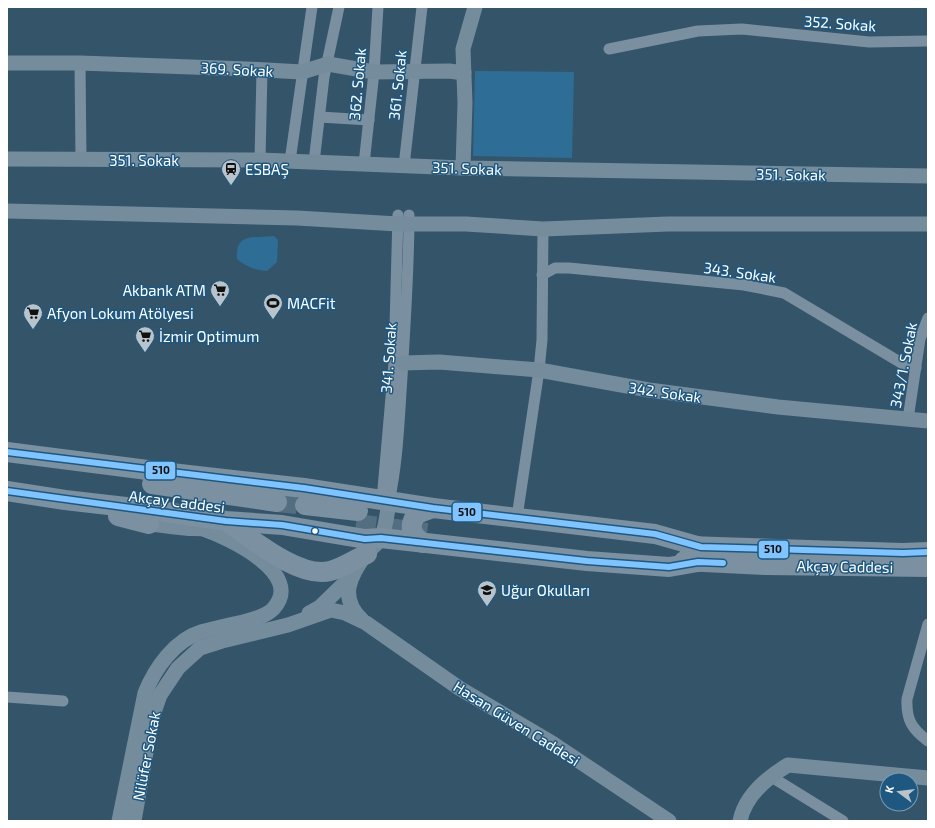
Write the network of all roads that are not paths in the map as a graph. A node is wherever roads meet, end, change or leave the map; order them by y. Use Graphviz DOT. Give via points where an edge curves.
graph roads {
  1 [pos="312,7"];
  2 [pos="339,7"];
  3 [pos="378,7"];
  4 [pos="422,7"];
  5 [pos="475,7"];
  6 [pos="928,41"];
  7 [pos="609,49"];
  8 [pos="7,63"];
  9 [pos="80,63"];
  10 [pos="328,64"];
  11 [pos="262,70"];
  12 [pos="302,72"];
  13 [pos="374,72"];
  14 [pos="413,72"];
  15 [pos="464,73"];
  16 [pos="320,116"];
  17 [pos="369,120"];
  18 [pos="7,159"];
  19 [pos="81,160"];
  20 [pos="260,160"];
  21 [pos="290,161"];
  22 [pos="314,162"];
  23 [pos="364,164"];
  24 [pos="404,166"];
  25 [pos="463,168"];
  26 [pos="928,176"];
  27 [pos="7,211"];
  28 [pos="404,219"];
  29 [pos="928,224"];
  30 [pos="543,229"];
  31 [pos="542,275"];
  32 [pos="928,318"];
  33 [pos="403,363"];
  34 [pos="916,368"];
  35 [pos="539,370"];
  36 [pos="908,419"];
  37 [pos="928,421"];
  38 [pos="7,452"];
  39 [pos="7,464"];
  40 [pos="7,480"];
  41 [pos="7,491"];
  42 [pos="65,500"];
  43 [pos="385,501"];
  44 [pos="304,511"];
  45 [pos="517,517"];
  46 [pos="357,518"];
  47 [pos="226,521"];
  48 [pos="149,524"];
  49 [pos="428,526"];
  50 [pos="381,538"];
  51 [pos="928,552"];
  52 [pos="367,554"];
  53 [pos="699,555"];
  54 [pos="928,567"];
  55 [pos="353,575"];
  56 [pos="366,623"];
  57 [pos="928,624"];
  58 [pos="288,625"];
  59 [pos="7,697"];
  60 [pos="63,701"];
  61 [pos="928,741"];
  62 [pos="770,776"];
  63 [pos="928,778"];
  64 [pos="119,821"];
  65 [pos="134,821"];
  66 [pos="669,821"];
  67 [pos="740,821"];
  68 [pos="843,821"];
  1 -- 12 [label="street"];
  2 -- 10 [label="street"];
  3 -- 13 [label="street, 362. Sokak"];
  4 -- 14 [label="street, 361. Sokak"];
  5 -- 15 [label="street" via="463,49"];
  6 -- 7 [label="street, 352. Sokak" via="869,42 742,29 698,31"];
  8 -- 9 [label="street, 369. Sokak"];
  9 -- 11 [label="street, 369. Sokak"];
  9 -- 19 [label="street"];
  10 -- 12 [label="street, 369. Sokak"];
  10 -- 13 [label="street, 369. Sokak"];
  10 -- 16 [label="street"];
  11 -- 12 [label="street, 369. Sokak"];
  11 -- 20 [label="street"];
  12 -- 21 [label="street"];
  13 -- 14 [label="street, 369. Sokak"];
  13 -- 17 [label="street, 362. Sokak"];
  14 -- 15 [label="street, 369. Sokak"];
  14 -- 24 [label="street, 361. Sokak"];
  15 -- 25 [label="street"];
  16 -- 17 [label="street"];
  16 -- 22 [label="street"];
  17 -- 23 [label="street, 362. Sokak"];
  18 -- 19 [label="street, 351. Sokak"];
  19 -- 20 [label="street, 351. Sokak"];
  20 -- 21 [label="street, 351. Sokak"];
  21 -- 22 [label="street, 351. Sokak"];
  22 -- 23 [label="street, 351. Sokak"];
  23 -- 24 [label="street, 351. Sokak"];
  24 -- 25 [label="street, 351. Sokak"];
  25 -- 26 [label="street, 351. Sokak"];
  27 -- 28 [label="street"];
  28 -- 30 [label="street"];
  28 -- 33 [label="street, 341. Sokak"];
  28 -- 43 [label="street, 341. Sokak"];
  29 -- 30 [label="street" via="668,224"];
  30 -- 31 [label="street"];
  31 -- 34 [label="street, 343. Sokak" via="554,268 569,268 776,290 903,364"];
  31 -- 35 [label="street" via="542,340"];
  32 -- 34 [label="street, 343/1. Sokak" via="920,339"];
  33 -- 35 [label="street, 342. Sokak" via="439,362"];
  33 -- 43 [label="street, 341. Sokak" via="395,474"];
  34 -- 36 [label="street, 343/1. Sokak"];
  35 -- 36 [label="street, 342. Sokak" via="657,391 793,409"];
  35 -- 45 [label="street"];
  36 -- 37 [label="street, 342. Sokak"];
  38 -- 43 [label="highway" via="304,488"];
  39 -- 40 [label="highway, Akçay Caddesi" via="276,508"];
  41 -- 42 [label="highway"];
  42 -- 47 [label="highway"];
  42 -- 48 [label="highway"];
  43 -- 49 [label="highway"];
  43 -- 50 [label="street"];
  44 -- 46 [label="highway"];
  45 -- 49 [label="highway"];
  45 -- 53 [label="highway" via="656,534"];
  47 -- 50 [label="highway" via="282,526 365,539"];
  47 -- 52 [label="highway" via="291,564 315,573 331,571"];
  48 -- 64 [label="street, Nilüfer Sokak" via="202,529 239,545 265,562 279,580 282,590 280,600 272,610 262,616 200,632 183,641 151,677 145,693"];
  49 -- 50 [label="highway"];
  49 -- 53 [label="highway, Akçay Caddesi"];
  50 -- 52 [label="street"];
  51 -- 53 [label="highway, Akçay Caddesi"];
  52 -- 55 [label="street"];
  53 -- 54 [label="highway, Akçay Caddesi"];
  55 -- 56 [label="street" via="348,594 352,610"];
  55 -- 58 [label="street" via="320,607"];
  56 -- 58 [label="street" via="345,613 331,610"];
  56 -- 66 [label="street, Hasan Güven Caddesi" via="460,688 552,743"];
  57 -- 61 [label="street" via="907,709 913,729"];
  58 -- 65 [label="street, Nilüfer Sokak" via="200,648 174,672 160,696 152,718"];
  59 -- 60 [label="street"];
  62 -- 63 [label="street" via="788,766"];
  62 -- 67 [label="street" via="751,796"];
  62 -- 68 [label="street"];
}
